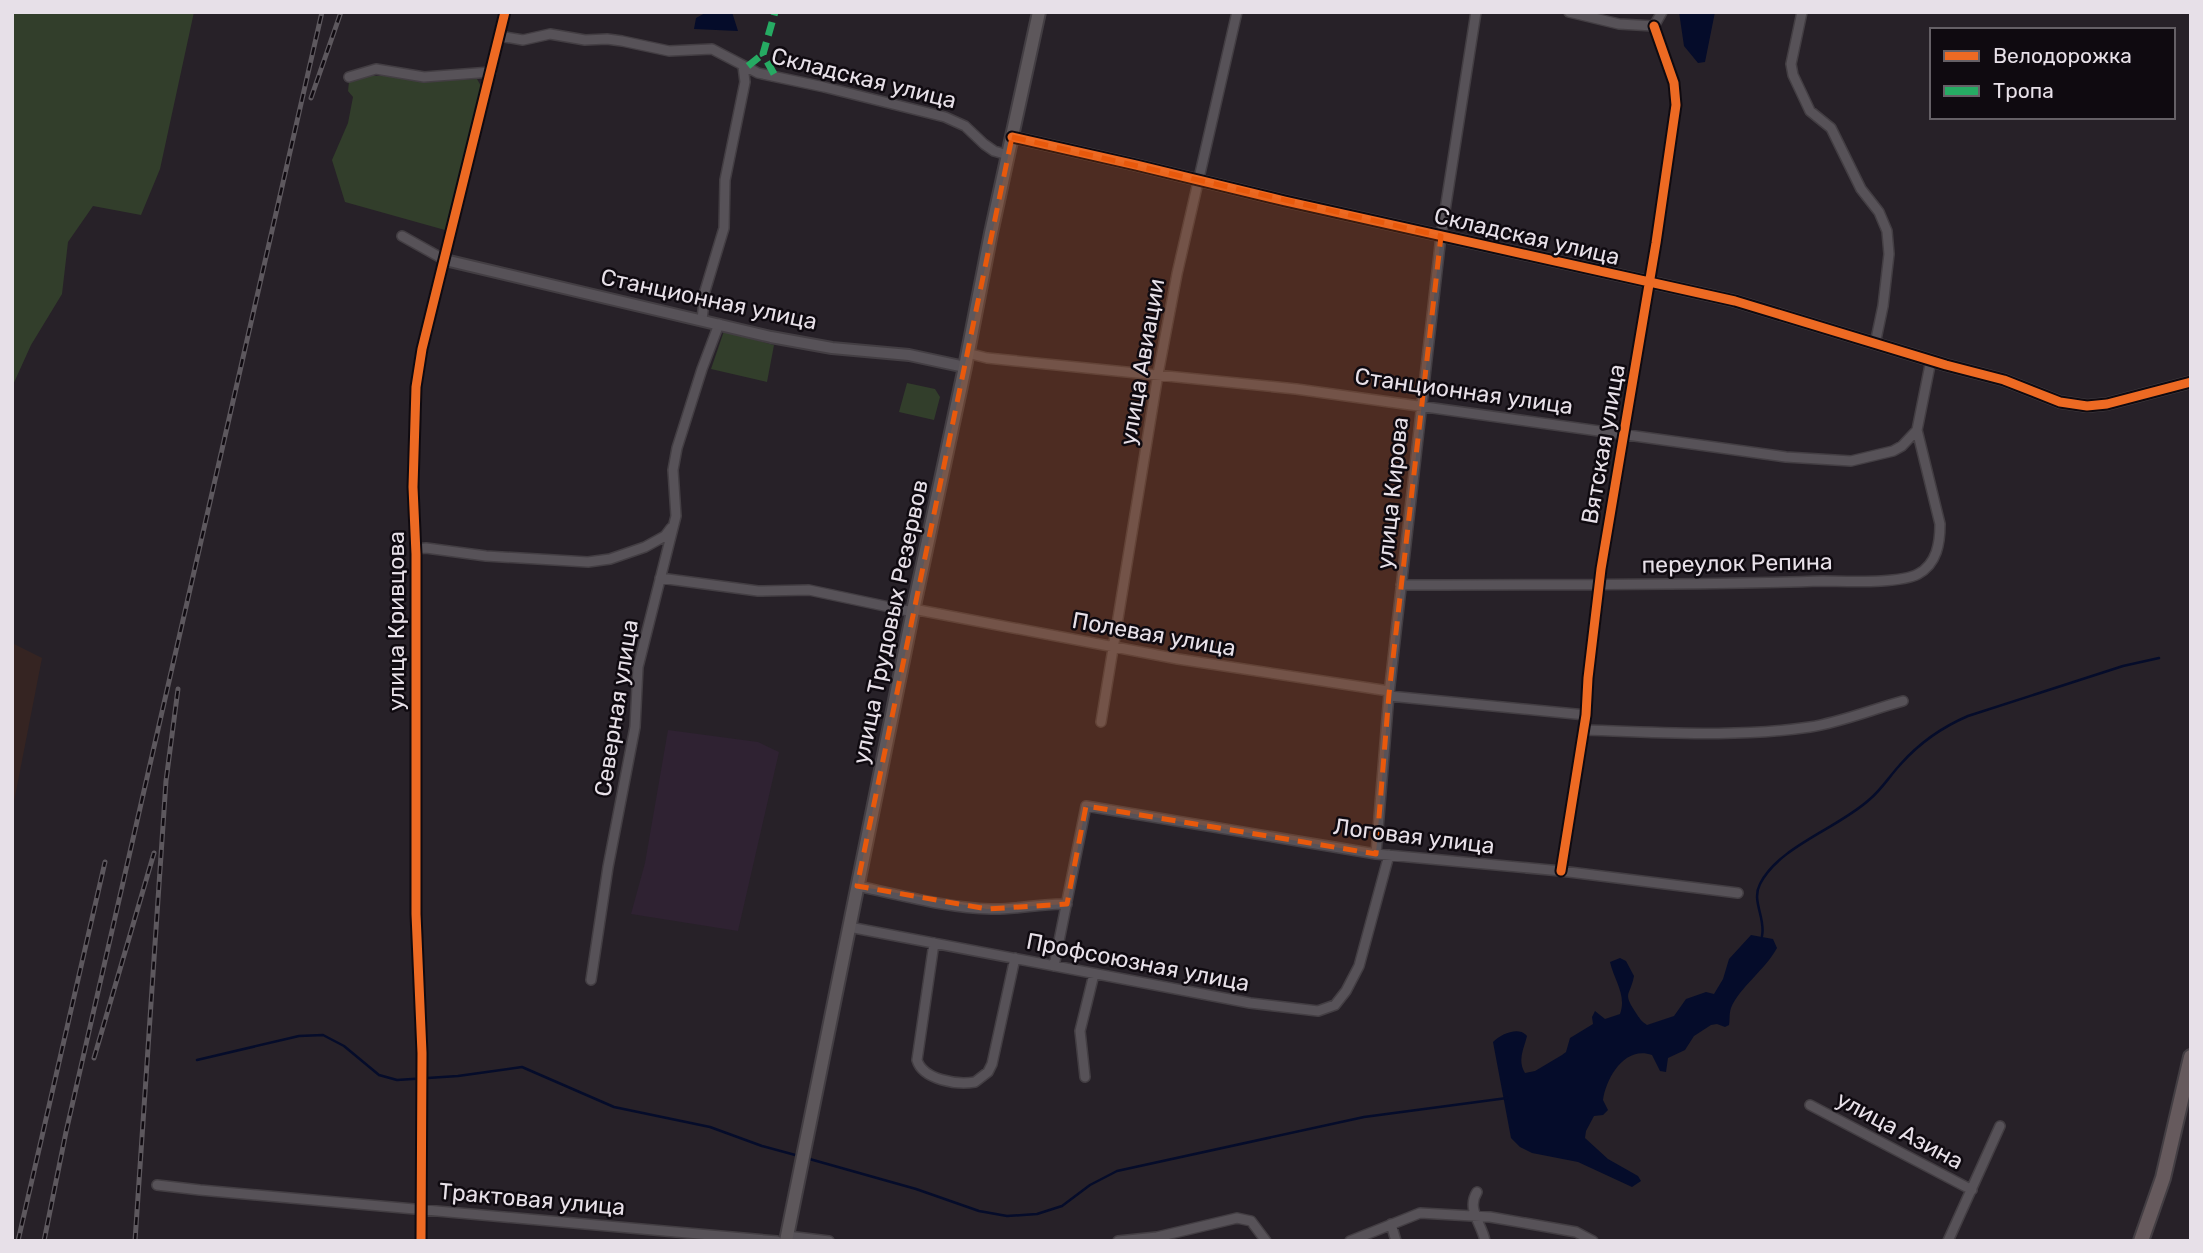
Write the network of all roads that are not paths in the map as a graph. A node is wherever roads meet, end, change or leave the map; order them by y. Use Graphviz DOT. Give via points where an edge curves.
graph roads {
  1 [pos="505,12"];
  2 [pos="1039,12"];
  3 [pos="1237,12"];
  4 [pos="1476,12"];
  5 [pos="1569,12"];
  6 [pos="1662,12"];
  7 [pos="1802,12"];
  8 [pos="1654,26"];
  9 [pos="499,36"];
  10 [pos="743,66"];
  11 [pos="491,72"];
  12 [pos="349,77"];
  13 [pos="1012,137"];
  14 [pos="1008,155"];
  15 [pos="1200,180"];
  16 [pos="402,236"];
  17 [pos="1441,236"];
  18 [pos="445,260"];
  19 [pos="1650,283"];
  20 [pos="702,320"];
  21 [pos="719,324"];
  22 [pos="1875,344"];
  23 [pos="967,353"];
  24 [pos="1931,360"];
  25 [pos="965,367"];
  26 [pos="1158,374"];
  27 [pos="2191,382"];
  28 [pos="1422,407"];
  29 [pos="1917,430"];
  30 [pos="1624,434"];
  31 [pos="674,524"];
  32 [pos="416,550"];
  33 [pos="660,578"];
  34 [pos="1599,584"];
  35 [pos="1401,586"];
  36 [pos="913,610"];
  37 [pos="1114,647"];
  38 [pos="1389,694"];
  39 [pos="1903,701"];
  40 [pos="1586,715"];
  41 [pos="1101,722"];
  42 [pos="1584,730"];
  43 [pos="1376,854"];
  44 [pos="1389,855"];
  45 [pos="1561,871"];
  46 [pos="858,886"];
  47 [pos="1738,893"];
  48 [pos="1067,904"];
  49 [pos="849,927"];
  50 [pos="934,943"];
  51 [pos="1015,958"];
  52 [pos="1054,966"];
  53 [pos="1094,974"];
  54 [pos="591,980"];
  55 [pos="2191,1057"];
  56 [pos="1084,1077"];
  57 [pos="1810,1104"];
  58 [pos="2000,1126"];
  59 [pos="157,1185"];
  60 [pos="1972,1190"];
  61 [pos="1477,1192"];
  62 [pos="423,1209"];
  63 [pos="1475,1214"];
  64 [pos="1391,1224"];
  65 [pos="783,1239"];
  66 [pos="421,1241"];
  67 [pos="830,1241"];
  68 [pos="1118,1241"];
  69 [pos="1266,1241"];
  70 [pos="1350,1241"];
  71 [pos="1396,1241"];
  72 [pos="1485,1241"];
  73 [pos="1594,1241"];
  74 [pos="1948,1241"];
  75 [pos="2141,1241"];
  1 -- 9 [label="street, улица Кривцова"];
  2 -- 13 [label="main road, улица Трудовых Резервов"];
  3 -- 15 [label="street, улица Авиации"];
  4 -- 17 [label="street, улица Кирова"];
  5 -- 8 [label="street" via="1619,24"];
  6 -- 8 [label="street"];
  7 -- 22 [label="street" via="1791,64 1793,75 1810,111 1831,128 1887,231 1889,254"];
  8 -- 19 [label="street, Вятская улица" via="1676,94"];
  9 -- 10 [label="street, Складская улица" via="523,40 550,34 668,51 712,49"];
  9 -- 11 [label="street, улица Кривцова"];
  10 -- 14 [label="street, Складская улица" via="946,117 970,129 994,151"];
  10 -- 20 [label="street" via="745,82 725,180 724,228 705,291"];
  11 -- 12 [label="street" via="424,77 376,69"];
  11 -- 18 [label="street, улица Кривцова"];
  13 -- 14 [label="main road, улица Трудовых Резервов"];
  13 -- 15 [label="street, Складская улица"];
  14 -- 23 [label="main road, улица Трудовых Резервов"];
  15 -- 17 [label="street, Складская улица"];
  15 -- 26 [label="street, улица Авиации"];
  16 -- 18 [label="street"];
  17 -- 19 [label="street, Складская улица"];
  17 -- 28 [label="street, улица Кирова"];
  18 -- 20 [label="street, Станционная улица"];
  18 -- 32 [label="street, улица Кривцова" via="418,364 413,487"];
  19 -- 22 [label="street, Складская улица" via="1735,301"];
  19 -- 30 [label="street, Вятская улица"];
  20 -- 21 [label="street, Станционная улица"];
  21 -- 25 [label="street, Станционная улица" via="832,348 909,355"];
  21 -- 31 [label="street, Северная улица" via="677,448"];
  22 -- 24 [label="street, Складская улица"];
  23 -- 25 [label="main road, улица Трудовых Резервов"];
  23 -- 26 [label="street, Станционная улица"];
  24 -- 27 [label="street, Складская улица" via="2004,380 2060,402 2087,406"];
  24 -- 29 [label="street"];
  25 -- 36 [label="main road, улица Трудовых Резервов"];
  26 -- 28 [label="street, Станционная улица"];
  26 -- 37 [label="street, улица Авиации"];
  28 -- 30 [label="street, Станционная улица"];
  28 -- 35 [label="street, улица Кирова"];
  29 -- 30 [label="street, Станционная улица" via="1893,451 1851,461 1786,457"];
  29 -- 34 [label="street, переулок Репина" via="1940,524 1938,552 1920,573 1900,579"];
  30 -- 34 [label="street, Вятская улица"];
  31 -- 32 [label="street" via="658,542 595,562"];
  31 -- 33 [label="street, Северная улица"];
  32 -- 62 [label="street, улица Кривцова" via="416,914"];
  33 -- 36 [label="street, Полевая улица" via="758,591 809,590"];
  33 -- 54 [label="street, Северная улица" via="638,667 635,727"];
  34 -- 35 [label="street, переулок Репина"];
  34 -- 40 [label="street, Вятская улица"];
  35 -- 38 [label="street, улица Кирова"];
  36 -- 37 [label="street, Полевая улица"];
  36 -- 46 [label="main road, улица Трудовых Резервов"];
  37 -- 38 [label="street, Полевая улица"];
  37 -- 41 [label="street, улица Авиации"];
  38 -- 40 [label="street, Полевая улица"];
  38 -- 43 [label="street, улица Кирова"];
  39 -- 42 [label="street" via="1835,722 1769,732"];
  40 -- 42 [label="street, Вятская улица"];
  42 -- 45 [label="street, Вятская улица"];
  43 -- 44 [label="street, Логовая улица"];
  43 -- 48 [label="street, Логовая улица" via="1086,806"];
  44 -- 45 [label="street, Логовая улица"];
  44 -- 53 [label="street, Профсоюзная улица" via="1359,967 1335,1005 1318,1011 1262,1005"];
  45 -- 47 [label="street, Логовая улица"];
  46 -- 48 [label="street" via="987,909"];
  46 -- 49 [label="main road, улица Трудовых Резервов"];
  48 -- 52 [label="street"];
  49 -- 50 [label="street, Профсоюзная улица"];
  49 -- 65 [label="main road, улица Трудовых Резервов"];
  50 -- 51 [label="street, Профсоюзная улица"];
  50 -- 51 [label="street" via="917,1060 926,1074 946,1080 975,1082 988,1072"];
  51 -- 52 [label="street, Профсоюзная улица"];
  52 -- 53 [label="street, Профсоюзная улица"];
  53 -- 56 [label="street" via="1080,1031"];
  55 -- 75 [label="highway" via="2163,1178"];
  57 -- 60 [label="street, улица Азина"];
  58 -- 60 [label="street, улица Азина"];
  59 -- 62 [label="street, Трактовая улица"];
  60 -- 74 [label="street, улица Азина"];
  61 -- 63 [label="street" via="1472,1203"];
  62 -- 65 [label="street, Трактовая улица"];
  62 -- 66 [label="street, улица Кривцова"];
  63 -- 64 [label="street" via="1420,1213"];
  63 -- 72 [label="street"];
  63 -- 73 [label="street" via="1576,1232"];
  64 -- 70 [label="street"];
  64 -- 71 [label="street"];
  65 -- 67 [label="street, Трактовая улица"];
  68 -- 69 [label="street" via="1237,1218 1251,1221"];
}
